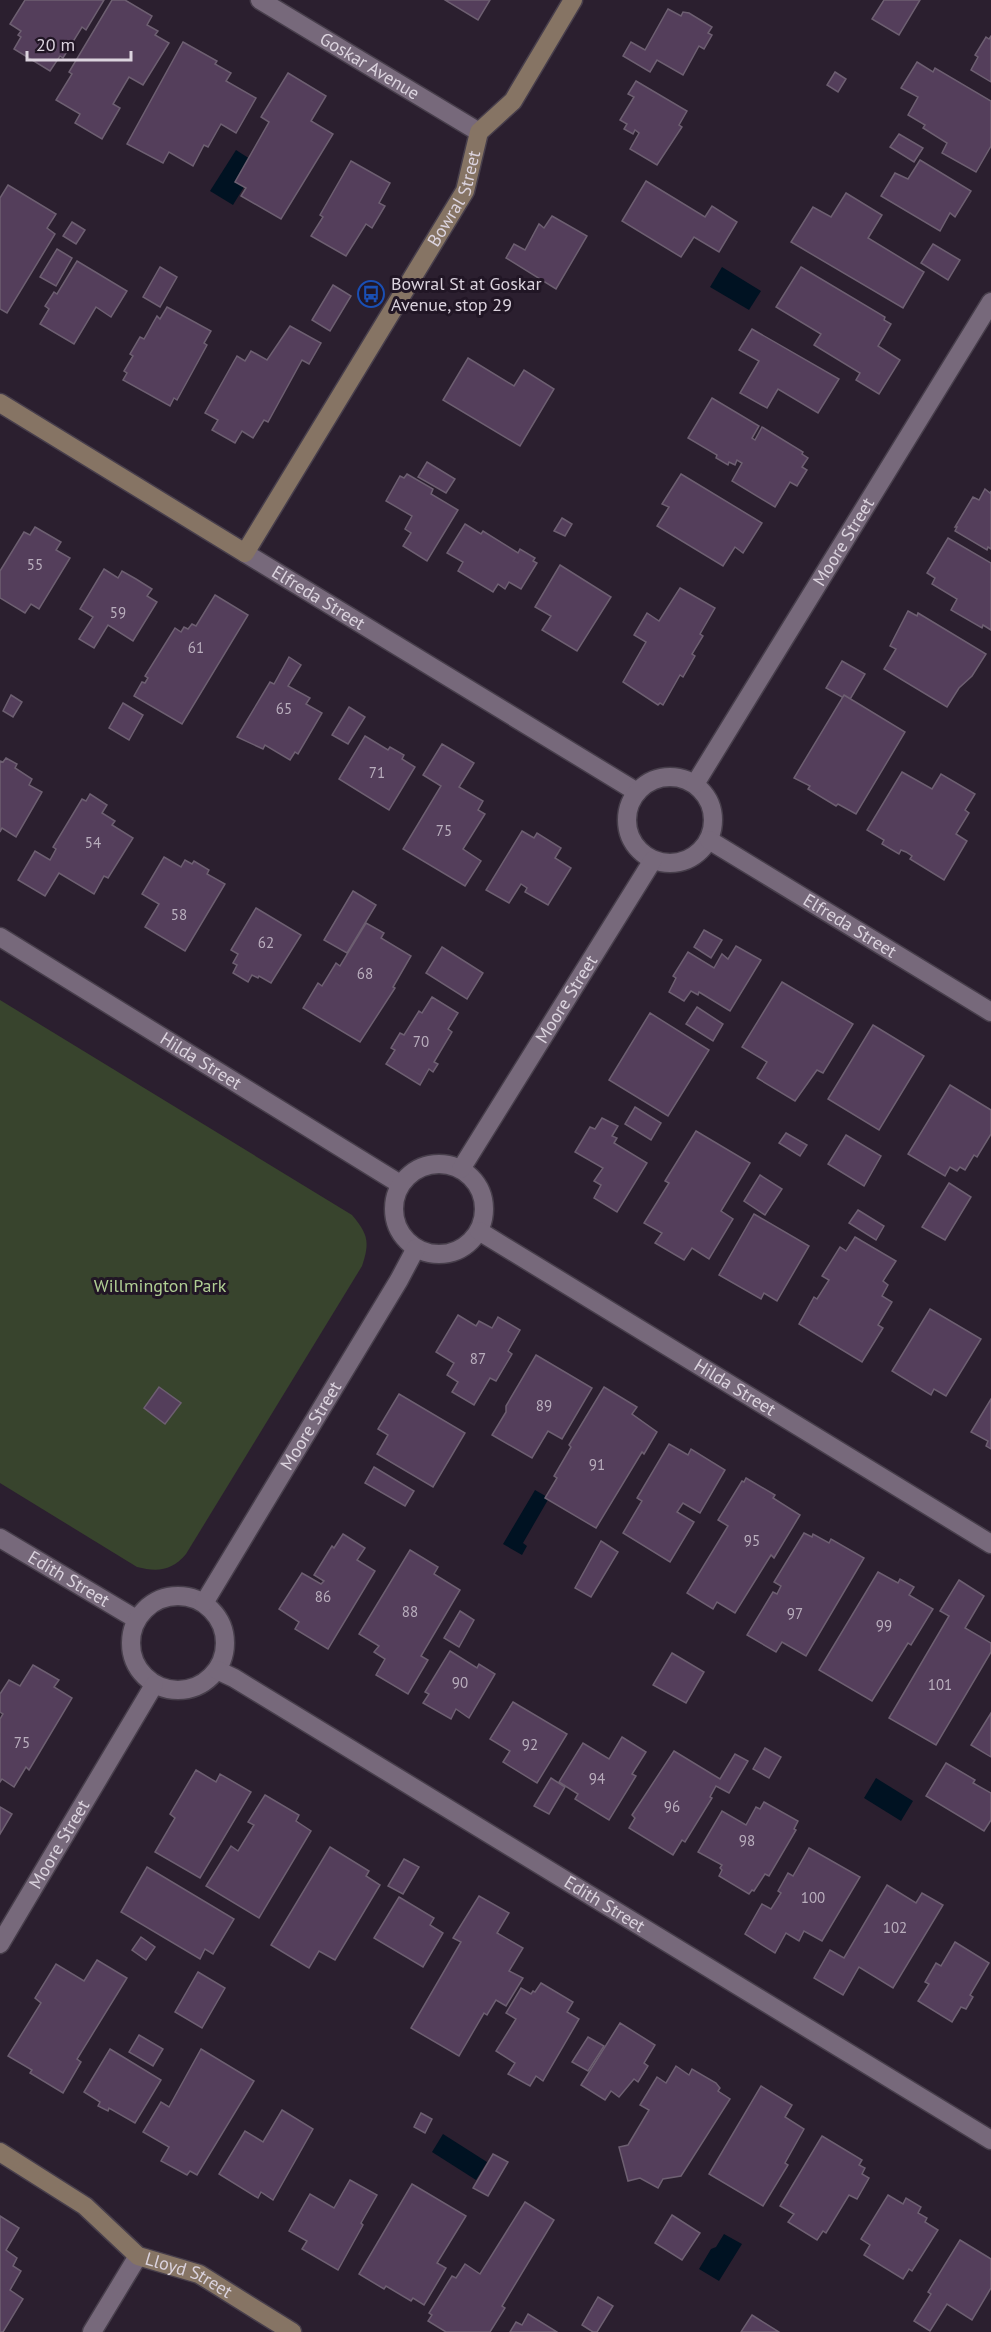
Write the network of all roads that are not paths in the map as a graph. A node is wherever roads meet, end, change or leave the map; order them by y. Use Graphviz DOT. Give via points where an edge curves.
graph roads {
  1 [pos="260,0"];
  2 [pos="573,0"];
  3 [pos="479,132"];
  4 [pos="991,302"];
  5 [pos="0,403"];
  6 [pos="245,553"];
  7 [pos="695,784"];
  8 [pos="637,792"];
  9 [pos="709,840"];
  10 [pos="652,860"];
  11 [pos="0,937"];
  12 [pos="991,1012"];
  13 [pos="462,1169"];
  14 [pos="400,1184"];
  15 [pos="479,1231"];
  16 [pos="416,1248"];
  17 [pos="0,1538"];
  18 [pos="991,1544"];
  19 [pos="204,1603"];
  20 [pos="136,1619"];
  21 [pos="217,1670"];
  22 [pos="154,1685"];
  23 [pos="0,1944"];
  24 [pos="991,2140"];
  25 [pos="0,2152"];
  26 [pos="138,2256"];
  27 [pos="92,2332"];
  28 [pos="292,2332"];
  1 -- 3 [label="street, Goskar Avenue"];
  2 -- 3 [label="street, Bowral Street" via="513,101"];
  3 -- 6 [label="street, Bowral Street" via="465,191"];
  4 -- 7 [label="street, Moore Street"];
  5 -- 6 [label="street, Elfreda Street"];
  6 -- 8 [label="street, Elfreda Street"];
  7 -- 8 [label="street" via="670,776 652,781"];
  7 -- 9 [label="street" via="711,803 714,828"];
  8 -- 10 [label="street" via="630,803 627,829 641,853"];
  9 -- 10 [label="street" via="702,850 679,863"];
  9 -- 12 [label="street, Elfreda Street"];
  10 -- 13 [label="street, Moore Street"];
  11 -- 14 [label="street, Hilda Street"];
  13 -- 14 [label="street" via="448,1164 428,1165 410,1173"];
  13 -- 15 [label="street" via="481,1190 484,1217"];
  14 -- 16 [label="street" via="394,1211 397,1226"];
  15 -- 16 [label="street" via="458,1250 444,1254"];
  15 -- 18 [label="street, Hilda Street"];
  16 -- 19 [label="street, Moore Street"];
  17 -- 20 [label="street, Edith Street"];
  19 -- 20 [label="street" via="174,1595 145,1607"];
  19 -- 21 [label="street" via="215,1614 224,1634 224,1657"];
  20 -- 22 [label="street" via="130,1638 131,1656"];
  21 -- 22 [label="street" via="207,1681 182,1691"];
  21 -- 24 [label="street, Edith Street"];
  22 -- 23 [label="street, Moore Street"];
  25 -- 26 [label="street, Lloyd Street" via="86,2206"];
  26 -- 27 [label="street"];
  26 -- 28 [label="street, Lloyd Street" via="199,2274"];
}
